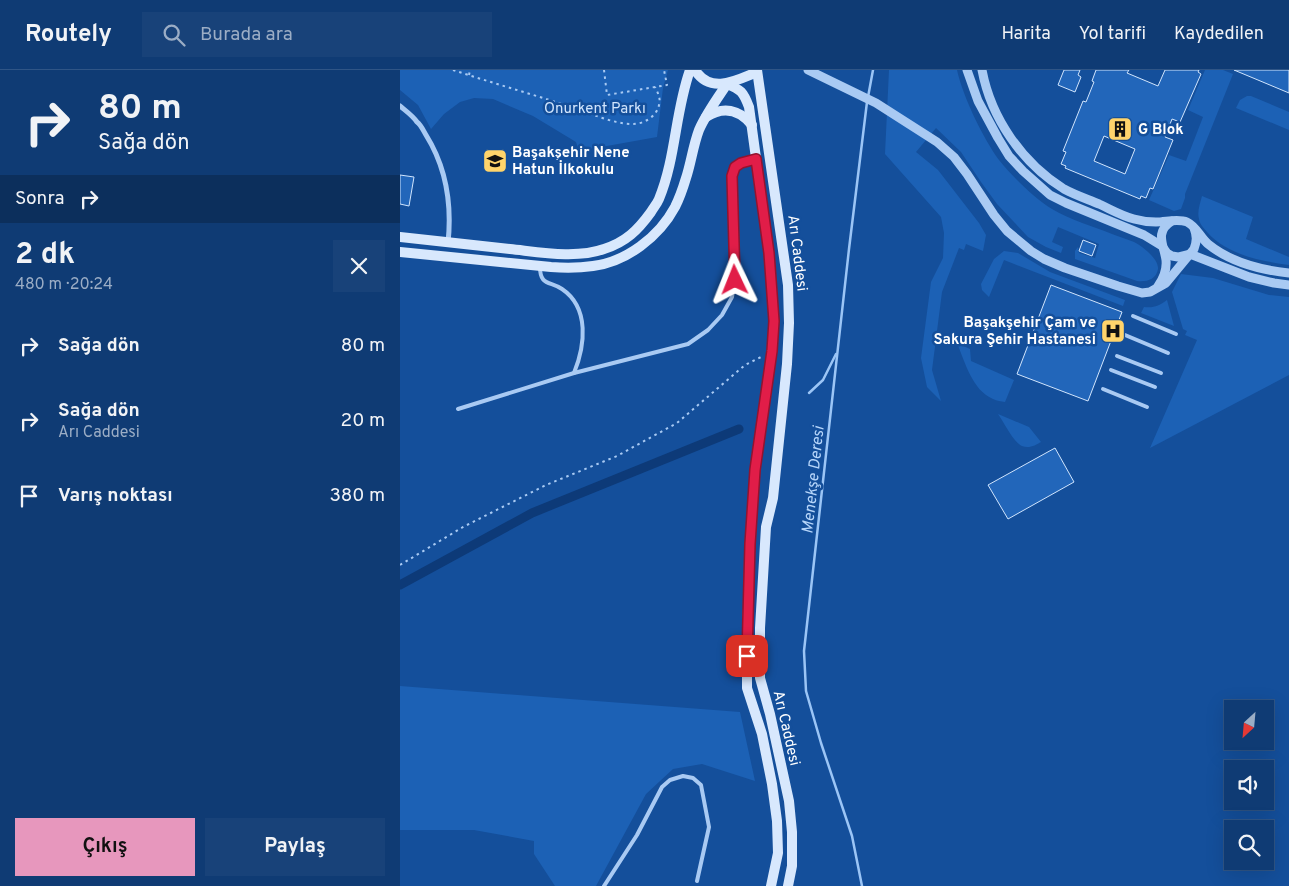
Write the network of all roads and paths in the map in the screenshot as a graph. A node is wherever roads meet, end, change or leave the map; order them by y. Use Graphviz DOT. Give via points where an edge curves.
graph roads {
  1 [pos="453,70"];
  2 [pos="470,70"];
  3 [pos="604,70"];
  4 [pos="664,70"];
  5 [pos="690,70"];
  6 [pos="695,70"];
  7 [pos="808,70"];
  8 [pos="967,70"];
  9 [pos="982,70"];
  10 [pos="759,71"];
  11 [pos="469,75"];
  12 [pos="726,84"];
  13 [pos="655,87"];
  14 [pos="400,106"];
  15 [pos="706,117"];
  16 [pos="752,126"];
  17 [pos="756,159"];
  18 [pos="1172,221"];
  19 [pos="1194,228"];
  20 [pos="400,238"];
  21 [pos="448,243"];
  22 [pos="1162,246"];
  23 [pos="400,252"];
  24 [pos="1190,254"];
  25 [pos="540,266"];
  26 [pos="1289,273"];
  27 [pos="1289,285"];
  28 [pos="1156,290"];
  29 [pos="1133,316"];
  30 [pos="1176,334"];
  31 [pos="1125,335"];
  32 [pos="772,351"];
  33 [pos="1168,353"];
  34 [pos="1117,356"];
  35 [pos="1111,370"];
  36 [pos="1160,373"];
  37 [pos="574,374"];
  38 [pos="1155,387"];
  39 [pos="1103,390"];
  40 [pos="1147,407"];
  41 [pos="458,409"];
  42 [pos="400,565"];
  43 [pos="697,881"];
  44 [pos="604,886"];
  45 [pos="771,886"];
  46 [pos="788,886"];
  1 -- 11 [label="path"];
  2 -- 11 [label="path"];
  3 -- 13 [label="path" via="607,95"];
  4 -- 13 [label="path" via="667,85"];
  5 -- 21 [label="main road" via="667,178 658,202 639,227 620,243 585,254"];
  6 -- 12 [label="main road" via="706,80"];
  7 -- 28 [label="street" via="876,103 937,142 954,157 1007,231 1044,259 1142,293"];
  8 -- 22 [label="street" via="982,107 1009,156 1038,185 1066,203 1136,231"];
  9 -- 18 [label="street" via="1004,127 1016,146 1041,172 1066,190 1132,218 1148,222"];
  10 -- 12 [label="main road"];
  10 -- 46 [label="main road, Arı Caddesi" via="788,285 787,364 766,527 760,678 789,801 792,866"];
  11 -- 13 [label="path" via="597,116 635,124 648,120 659,106"];
  12 -- 15 [label="main road"];
  12 -- 16 [label="main road, Arı Caddesi" via="740,89 745,97"];
  14 -- 21 [label="street" via="418,122 441,167 448,202"];
  15 -- 16 [label="main road" via="729,110 747,118"];
  15 -- 25 [label="main road" via="674,207 650,238 619,259 605,264 574,268"];
  16 -- 17 [label="main road, Arı Caddesi"];
  17 -- 32 [label="main road, Arı Caddesi" via="770,263 774,321"];
  17 -- 37 [label="lane" via="735,167 732,176 735,280 732,297 722,315 688,344"];
  18 -- 19 [label="street" via="1179,220"];
  18 -- 22 [label="street" via="1164,228"];
  19 -- 24 [label="street" via="1196,243"];
  19 -- 26 [label="street" via="1210,245 1232,259 1258,268"];
  20 -- 21 [label="main road"];
  22 -- 24 [label="street" via="1172,256"];
  22 -- 28 [label="street" via="1165,273"];
  23 -- 25 [label="main road"];
  24 -- 27 [label="street" via="1248,277"];
  24 -- 28 [label="street"];
  25 -- 37 [label="lane" via="544,280 562,289 577,303 582,316 580,360"];
  29 -- 30 [label="lane"];
  31 -- 33 [label="lane"];
  32 -- 42 [label="path" via="745,365 676,422 618,456 546,485 463,527"];
  32 -- 45 [label="main road, Arı Caddesi" via="755,470 747,641 747,688 762,734 777,821 778,853"];
  34 -- 36 [label="lane"];
  35 -- 38 [label="lane"];
  37 -- 41 [label="lane"];
  39 -- 40 [label="lane"];
  43 -- 44 [label="lane" via="709,828 700,785 693,778 683,776 662,786 637,835"];
}
